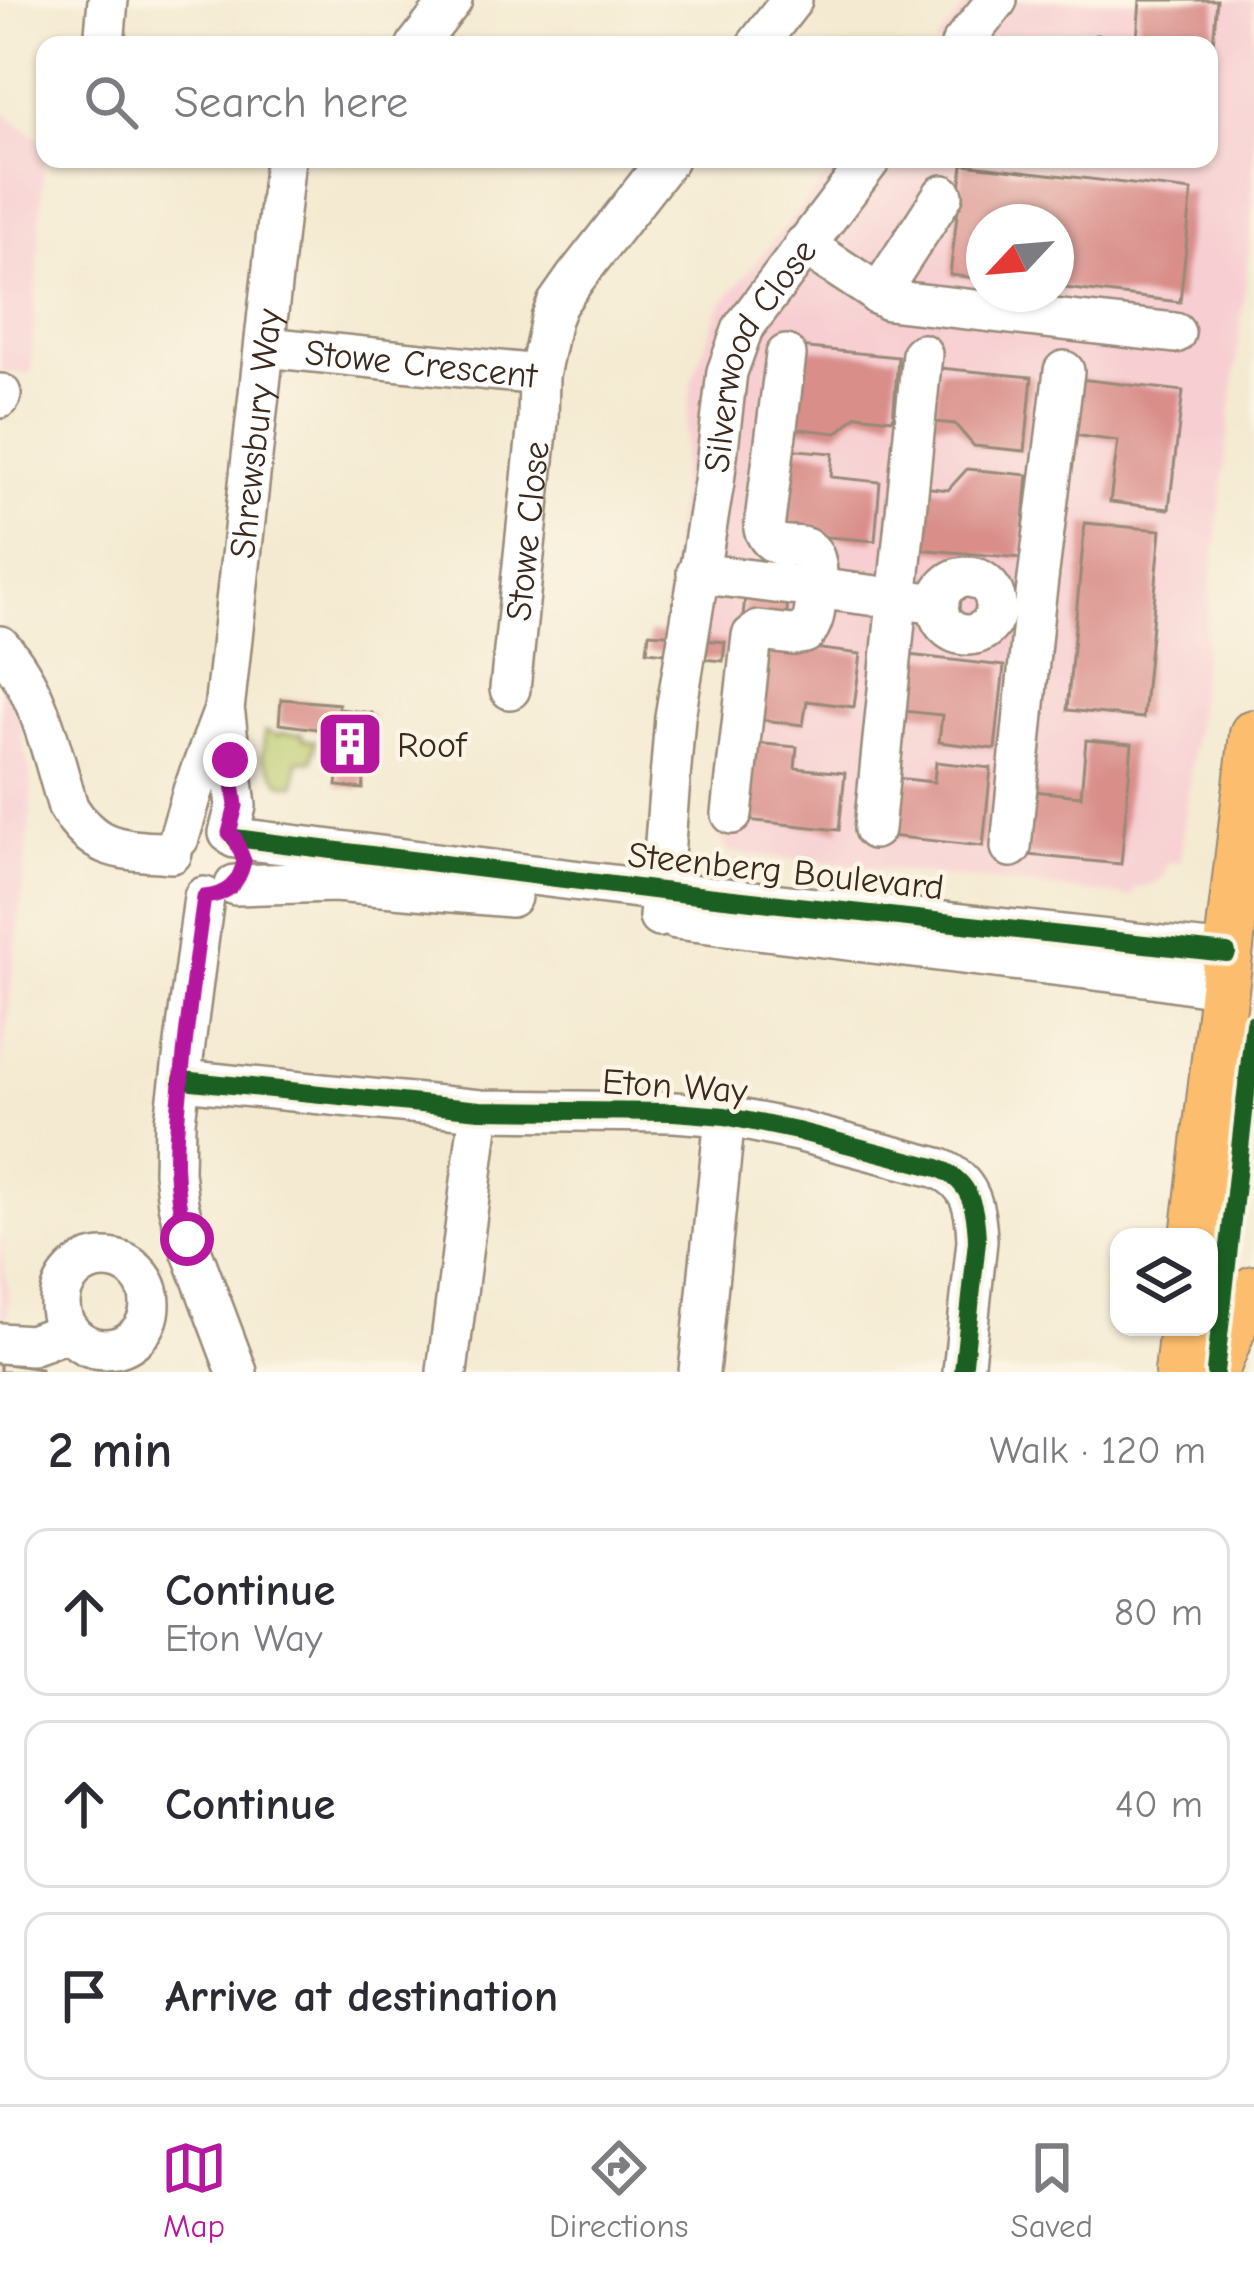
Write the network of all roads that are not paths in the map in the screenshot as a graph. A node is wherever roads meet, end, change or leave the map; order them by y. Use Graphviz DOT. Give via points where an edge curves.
graph roads {
  1 [pos="108,0"];
  2 [pos="452,0"];
  3 [pos="793,0"];
  4 [pos="997,0"];
  5 [pos="105,36"];
  6 [pos="424,36"];
  7 [pos="765,36"];
  8 [pos="969,36"];
  9 [pos="284,168"];
  10 [pos="661,168"];
  11 [pos="864,168"];
  12 [pos="943,196"];
  13 [pos="804,245"];
  14 [pos="878,295"];
  15 [pos="1175,333"];
  16 [pos="266,347"];
  17 [pos="922,354"];
  18 [pos="786,355"];
  19 [pos="1064,371"];
  20 [pos="538,375"];
  21 [pos="697,573"];
  22 [pos="817,590"];
  23 [pos="896,599"];
  24 [pos="1015,610"];
  25 [pos="0,646"];
  26 [pos="511,689"];
  27 [pos="224,710"];
  28 [pos="1254,734"];
  29 [pos="732,814"];
  30 [pos="874,829"];
  31 [pos="232,835"];
  32 [pos="176,845"];
  33 [pos="1011,847"];
  34 [pos="336,866"];
  35 [pos="219,891"];
  36 [pos="660,904"];
  37 [pos="1240,973"];
  38 [pos="182,1080"];
  39 [pos="480,1110"];
  40 [pos="725,1116"];
  41 [pos="1197,1228"];
  42 [pos="1254,1290"];
  43 [pos="1183,1336"];
  44 [pos="0,1343"];
  45 [pos="85,1352"];
  46 [pos="237,1372"];
  47 [pos="447,1372"];
  48 [pos="699,1372"];
  49 [pos="963,1372"];
  50 [pos="1179,1372"];
  51 [pos="1214,1372"];
  1 -- 5 [label="street"];
  2 -- 6 [label="street"];
  3 -- 7 [label="street"];
  4 -- 8 [label="street"];
  9 -- 16 [label="street, Shrewsbury Way"];
  10 -- 20 [label="street, Stowe Crescent" via="557,304"];
  11 -- 13 [label="street, Silverwood Close"];
  12 -- 14 [label="street"];
  13 -- 14 [label="street"];
  13 -- 21 [label="street, Silverwood Close" via="743,328 727,371"];
  14 -- 15 [label="street"];
  16 -- 20 [label="street, Stowe Crescent"];
  16 -- 27 [label="street, Shrewsbury Way"];
  17 -- 23 [label="street"];
  18 -- 22 [label="street" via="764,529 772,542 815,555"];
  19 -- 24 [label="street"];
  20 -- 26 [label="street, Stowe Close"];
  21 -- 22 [label="street"];
  21 -- 36 [label="street, Silverwood Close"];
  22 -- 23 [label="street"];
  22 -- 29 [label="street" via="805,633 752,636"];
  23 -- 24 [label="street" via="939,604 946,586 971,578"];
  23 -- 30 [label="street"];
  24 -- 33 [label="street"];
  25 -- 32 [label="street" via="31,692 78,823 117,848"];
  27 -- 31 [label="street"];
  27 -- 32 [label="street"];
  28 -- 37 [label="main road"];
  31 -- 32 [label="street" via="200,826"];
  31 -- 34 [label="street"];
  31 -- 35 [label="street" via="244,861"];
  32 -- 35 [label="street" via="171,865 182,887"];
  34 -- 35 [label="street"];
  34 -- 36 [label="street, Steenberg Boulevard" via="550,900"];
  35 -- 38 [label="street"];
  36 -- 37 [label="street, Steenberg Boulevard" via="1129,974"];
  37 -- 41 [label="main road"];
  38 -- 39 [label="street, Eton Way"];
  38 -- 46 [label="street" via="178,1204"];
  39 -- 40 [label="street, Eton Way"];
  39 -- 47 [label="street"];
  40 -- 48 [label="street"];
  40 -- 49 [label="street, Eton Way" via="958,1178 976,1220"];
  42 -- 51 [label="main road"];
  43 -- 50 [label="main road"];
  44 -- 45 [label="street"];
}
